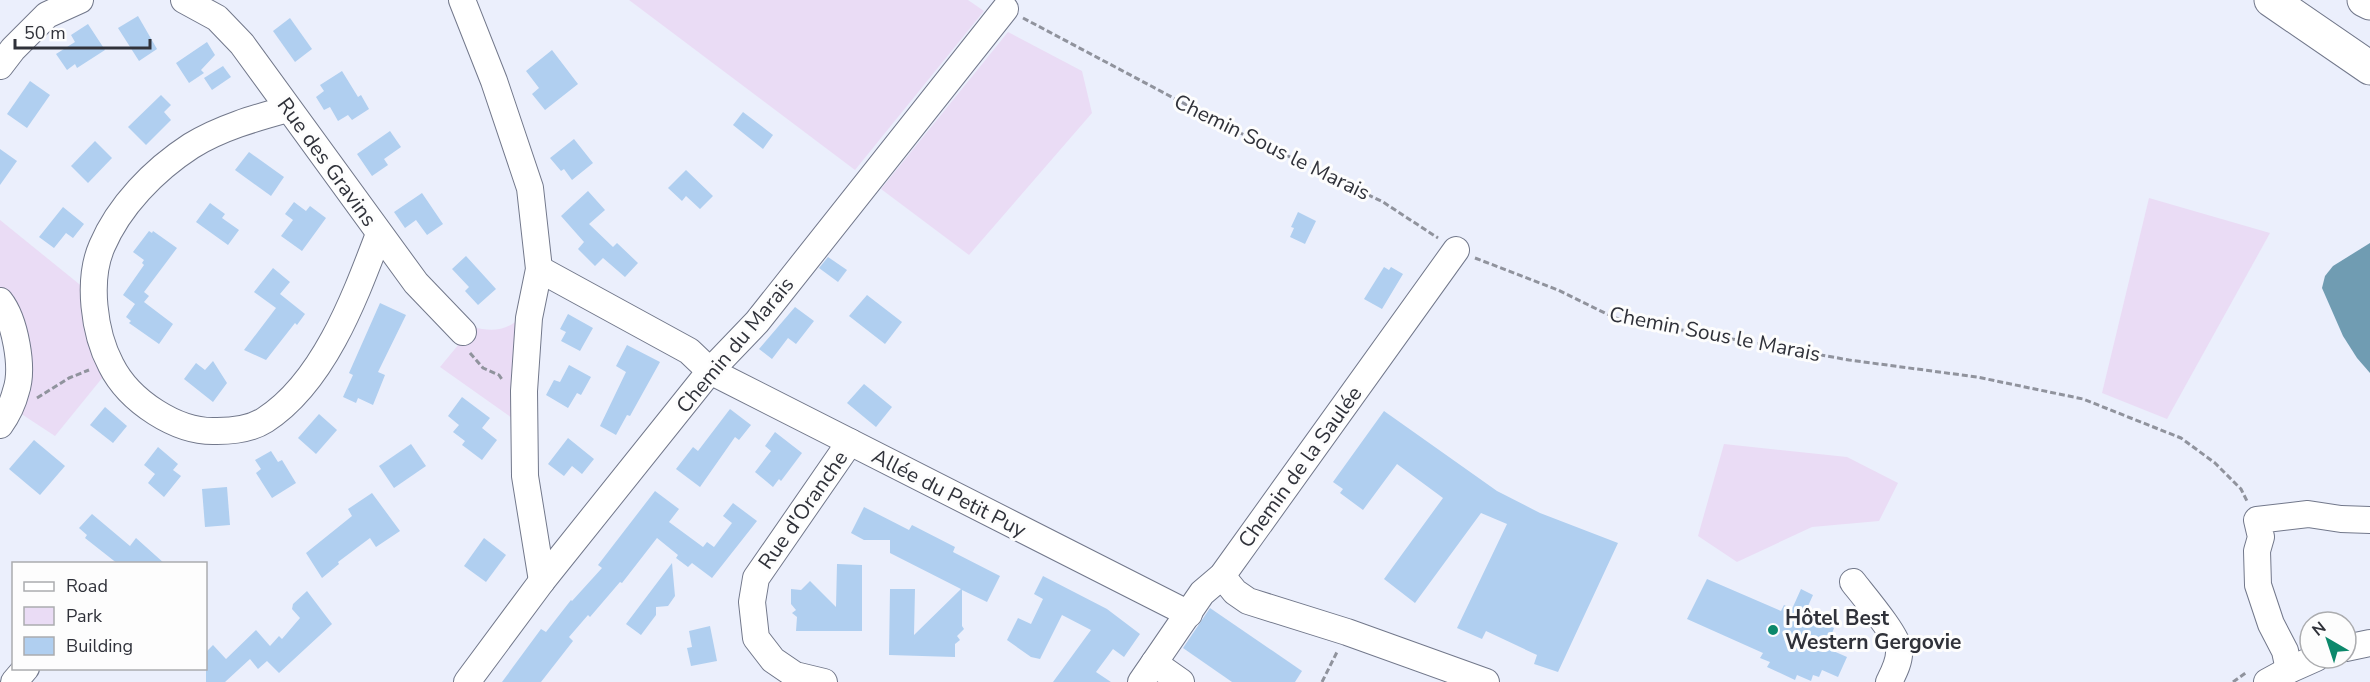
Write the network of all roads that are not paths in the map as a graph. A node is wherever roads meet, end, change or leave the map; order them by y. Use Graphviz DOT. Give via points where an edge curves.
graph roads {
  1 [pos="80,0"];
  2 [pos="184,0"];
  3 [pos="462,0"];
  4 [pos="2271,0"];
  5 [pos="2280,0"];
  6 [pos="2364,0"];
  7 [pos="2370,3"];
  8 [pos="1005,9"];
  9 [pos="2370,45"];
  10 [pos="0,66"];
  11 [pos="2370,68"];
  12 [pos="288,109"];
  13 [pos="379,234"];
  14 [pos="1455,250"];
  15 [pos="538,269"];
  16 [pos="0,301"];
  17 [pos="463,332"];
  18 [pos="710,371"];
  19 [pos="5,416"];
  20 [pos="850,442"];
  21 [pos="2370,520"];
  22 [pos="1222,576"];
  23 [pos="542,581"];
  24 [pos="1853,582"];
  25 [pos="1189,614"];
  26 [pos="2298,667"];
  27 [pos="25,670"];
  28 [pos="1148,673"];
  29 [pos="2278,676"];
  30 [pos="15,682"];
  31 [pos="467,682"];
  32 [pos="824,682"];
  33 [pos="1181,682"];
  34 [pos="1486,682"];
  35 [pos="1889,682"];
  1 -- 10 [label="street" via="47,15"];
  2 -- 12 [label="street, Rue des Gravins" via="217,18 242,44"];
  3 -- 15 [label="street" via="530,188"];
  4 -- 11 [label="highway"];
  5 -- 9 [label="highway"];
  6 -- 7 [label="highway"];
  8 -- 18 [label="street, Chemin du Marais" via="758,322"];
  12 -- 13 [label="street, Rue des Gravins"];
  12 -- 13 [label="street" via="245,122 192,146 153,176 124,208 101,247 93,280 94,307 111,365 153,412 176,424 205,432 236,430 263,422 309,379 350,305"];
  13 -- 17 [label="street, Rue des Gravins" via="416,283"];
  14 -- 22 [label="street, Chemin de la Saulée"];
  15 -- 18 [label="street, Allée du Petit Puy" via="689,351"];
  15 -- 23 [label="street" via="524,399 525,476"];
  16 -- 19 [label="street" via="15,335 17,389"];
  18 -- 20 [label="street, Allée du Petit Puy"];
  18 -- 23 [label="street, Chemin du Marais"];
  20 -- 25 [label="street, Allée du Petit Puy"];
  20 -- 32 [label="street, Rue d'Oranche" via="756,578 752,602 756,638 773,660 795,675"];
  21 -- 29 [label="street" via="2308,514 2257,520 2261,537 2257,552 2258,585 2285,651"];
  22 -- 25 [label="street, Chemin de la Saulée" via="1202,593"];
  22 -- 34 [label="street" via="1248,601"];
  23 -- 31 [label="street, Chemin du Marais"];
  24 -- 35 [label="street" via="1899,648 1898,663"];
  25 -- 28 [label="street, Chemin de la Saulée"];
  26 -- 29 [label="street"];
  27 -- 30 [label="street"];
  28 -- 33 [label="street"];
}
